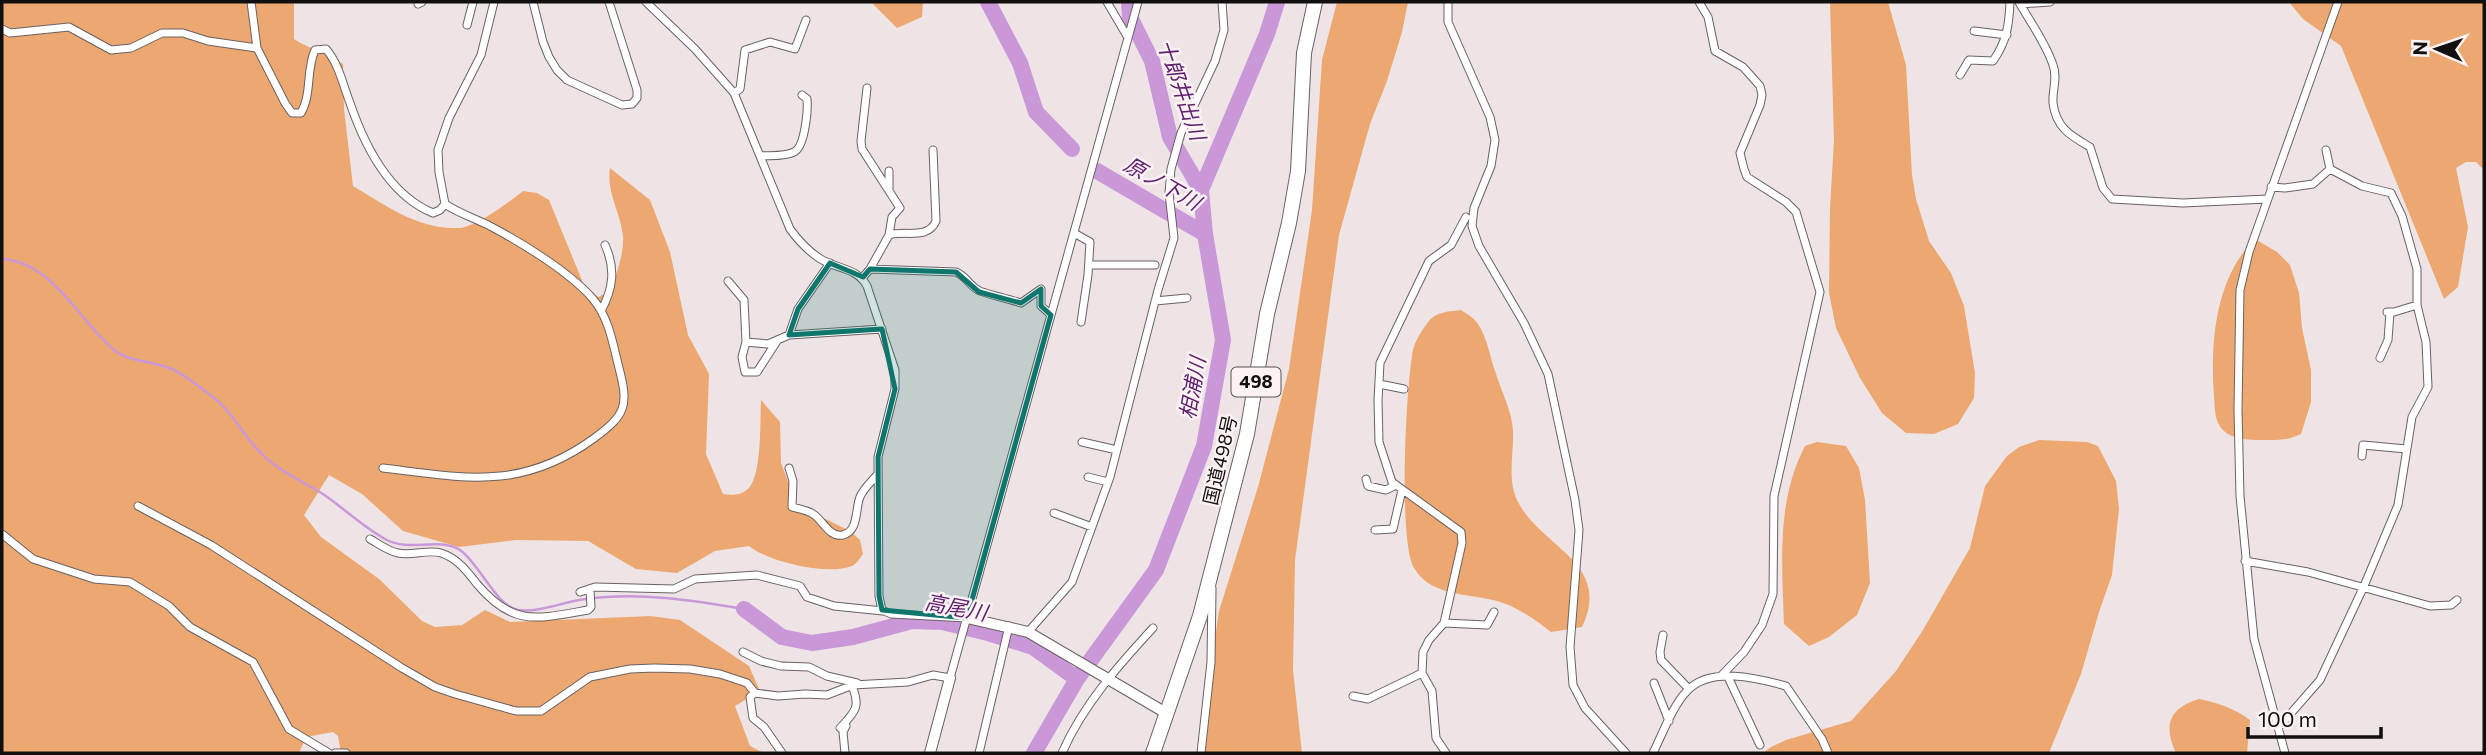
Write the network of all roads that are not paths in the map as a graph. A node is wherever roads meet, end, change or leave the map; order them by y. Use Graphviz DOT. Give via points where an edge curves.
graph roads {
  1 [pos="251,2"];
  2 [pos="473,2"];
  3 [pos="494,2"];
  4 [pos="533,2"];
  5 [pos="609,2"];
  6 [pos="646,2"];
  7 [pos="1107,2"];
  8 [pos="1138,2"];
  9 [pos="1222,2"];
  10 [pos="1315,2"];
  11 [pos="1448,2"];
  12 [pos="1699,2"];
  13 [pos="2010,2"];
  14 [pos="2050,2"];
  15 [pos="2338,2"];
  16 [pos="2020,3"];
  17 [pos="806,20"];
  18 [pos="467,25"];
  19 [pos="2,29"];
  20 [pos="1974,30"];
  21 [pos="2007,35"];
  22 [pos="1127,36"];
  23 [pos="257,48"];
  24 [pos="1960,75"];
  25 [pos="867,88"];
  26 [pos="734,93"];
  27 [pos="802,95"];
  28 [pos="933,150"];
  29 [pos="2326,150"];
  30 [pos="760,156"];
  31 [pos="2330,169"];
  32 [pos="889,171"];
  33 [pos="2271,187"];
  34 [pos="889,189"];
  35 [pos="2267,199"];
  36 [pos="445,204"];
  37 [pos="1466,217"];
  38 [pos="1074,233"];
  39 [pos="889,235"];
  40 [pos="605,245"];
  41 [pos="830,263"];
  42 [pos="1089,265"];
  43 [pos="1156,265"];
  44 [pos="870,269"];
  45 [pos="863,277"];
  46 [pos="728,281"];
  47 [pos="1187,298"];
  48 [pos="1155,301"];
  49 [pos="2417,304"];
  50 [pos="601,311"];
  51 [pos="1051,315"];
  52 [pos="1081,322"];
  53 [pos="883,329"];
  54 [pos="789,335"];
  55 [pos="777,340"];
  56 [pos="746,342"];
  57 [pos="2380,358"];
  58 [pos="1379,384"];
  59 [pos="1404,389"];
  60 [pos="1082,442"];
  61 [pos="2406,449"];
  62 [pos="1116,450"];
  63 [pos="2362,456"];
  64 [pos="383,468"];
  65 [pos="789,468"];
  66 [pos="877,475"];
  67 [pos="1087,477"];
  68 [pos="1366,479"];
  69 [pos="1108,482"];
  70 [pos="1399,487"];
  71 [pos="138,506"];
  72 [pos="1054,513"];
  73 [pos="1093,527"];
  74 [pos="1374,530"];
  75 [pos="2,534"];
  76 [pos="370,539"];
  77 [pos="2245,561"];
  78 [pos="1212,574"];
  79 [pos="2364,586"];
  80 [pos="590,591"];
  81 [pos="580,593"];
  82 [pos="2457,600"];
  83 [pos="883,611"];
  84 [pos="1494,612"];
  85 [pos="966,622"];
  86 [pos="1444,623"];
  87 [pos="1153,628"];
  88 [pos="1008,630"];
  89 [pos="1028,632"];
  90 [pos="1663,635"];
  91 [pos="743,652"];
  92 [pos="1422,673"];
  93 [pos="1105,676"];
  94 [pos="1724,677"];
  95 [pos="950,678"];
  96 [pos="1654,683"];
  97 [pos="864,684"];
  98 [pos="852,686"];
  99 [pos="1689,689"];
  100 [pos="755,693"];
  101 [pos="1353,696"];
  102 [pos="1166,713"];
  103 [pos="851,716"];
  104 [pos="1669,721"];
  105 [pos="840,728"];
  106 [pos="2278,728"];
  107 [pos="1760,745"];
  108 [pos="332,753"];
  109 [pos="346,753"];
  110 [pos="782,753"];
  111 [pos="845,753"];
  112 [pos="930,753"];
  113 [pos="979,753"];
  114 [pos="1062,753"];
  115 [pos="1153,753"];
  116 [pos="1201,753"];
  117 [pos="1446,753"];
  118 [pos="1626,753"];
  119 [pos="1653,753"];
  120 [pos="1828,753"];
  121 [pos="2285,753"];
  1 -- 23 [label="street"];
  2 -- 18 [label="street"];
  3 -- 36 [label="street" via="481,55 438,150"];
  4 -- 5 [label="street" via="549,57 567,80 622,105 632,104 637,90"];
  6 -- 26 [label="street"];
  7 -- 22 [label="street"];
  8 -- 22 [label="street"];
  9 -- 48 [label="street" via="1224,30 1215,61 1181,134 1171,169 1174,237"];
  10 -- 78 [label="highway, 国道498号 / 498" via="1304,53 1298,171 1289,223 1267,314 1247,434"];
  11 -- 118 [label="street" via="1448,22 1490,117 1495,140 1472,226 1548,374 1575,500 1579,530 1570,647 1573,685 1585,708"];
  12 -- 94 [label="street" via="1708,17 1715,51 1744,67 1760,86 1760,104 1740,153 1744,169 1747,177 1796,212 1820,292 1774,496 1773,594 1762,625"];
  13 -- 21 [label="street"];
  14 -- 16 [label="street"];
  15 -- 33 [label="street"];
  16 -- 35 [label="street" via="2053,62 2053,102 2060,122 2068,135 2090,147 2103,188 2112,199 2183,203"];
  17 -- 26 [label="street" via="794,49 771,42 745,50 740,89"];
  19 -- 23 [label="street" via="10,33 69,27 111,50 131,48 162,33"];
  20 -- 21 [label="street"];
  21 -- 24 [label="street" via="1993,61 1969,60"];
  22 -- 38 [label="street"];
  23 -- 36 [label="street" via="292,113 301,113 305,106 315,50 326,49 334,58 368,145 394,188 433,213"];
  25 -- 34 [label="street" via="862,149"];
  26 -- 30 [label="street"];
  27 -- 30 [label="street" via="808,108 801,145 793,153"];
  28 -- 39 [label="street" via="933,229"];
  29 -- 31 [label="street"];
  30 -- 41 [label="street" via="790,229 810,251"];
  31 -- 33 [label="street" via="2313,184"];
  31 -- 49 [label="street" via="2362,186 2391,193 2398,203 2417,269"];
  32 -- 34 [label="street"];
  33 -- 35 [label="street"];
  34 -- 39 [label="street" via="900,208 892,217"];
  35 -- 77 [label="street" via="2240,290 2239,496"];
  36 -- 50 [label="street" via="568,274"];
  37 -- 58 [label="street" via="1451,245 1429,261 1380,363"];
  38 -- 42 [label="street" via="1090,242"];
  38 -- 51 [label="street"];
  39 -- 44 [label="street"];
  40 -- 50 [label="street" via="613,279"];
  41 -- 45 [label="street"];
  41 -- 54 [label="street" via="798,309"];
  42 -- 43 [label="street"];
  42 -- 52 [label="street"];
  44 -- 45 [label="street"];
  44 -- 51 [label="street" via="956,272 979,292 1021,303 1041,289 1041,306"];
  45 -- 53 [label="street"];
  46 -- 56 [label="street" via="744,300"];
  47 -- 48 [label="street"];
  48 -- 62 [label="street"];
  49 -- 57 [label="street" via="2387,312 2388,340"];
  49 -- 61 [label="street" via="2426,342 2428,387 2412,417"];
  50 -- 64 [label="street" via="626,395 624,409 600,434 566,458 515,475 454,477"];
  51 -- 85 [label="street"];
  53 -- 54 [label="street"];
  53 -- 66 [label="street" via="895,370 895,389"];
  54 -- 55 [label="street"];
  55 -- 56 [label="street"];
  55 -- 56 [label="street" via="757,372 745,372"];
  58 -- 59 [label="street"];
  58 -- 70 [label="street" via="1379,442 1392,482"];
  60 -- 62 [label="street"];
  61 -- 63 [label="street" via="2363,445"];
  61 -- 79 [label="street" via="2398,505"];
  62 -- 69 [label="street"];
  65 -- 66 [label="street" via="792,507 811,512 839,536 853,527 860,495"];
  66 -- 83 [label="street"];
  67 -- 69 [label="street"];
  68 -- 70 [label="street" via="1368,486"];
  69 -- 73 [label="street"];
  70 -- 74 [label="street" via="1393,529"];
  70 -- 86 [label="street" via="1461,532"];
  71 -- 100 [label="street" via="223,552 402,668 455,694 516,711 541,711 590,677 654,668 720,674 747,683"];
  72 -- 73 [label="street"];
  73 -- 89 [label="street" via="1072,582"];
  75 -- 108 [label="street" via="33,559 93,579 130,582 169,606 190,627 253,662 289,729"];
  76 -- 80 [label="street" via="399,554 439,552 463,566 493,603 529,618 588,610"];
  77 -- 79 [label="street"];
  77 -- 106 [label="street" via="2254,639"];
  78 -- 102 [label="highway, 国道498号 / 498"];
  78 -- 116 [label="street" via="1211,662"];
  79 -- 82 [label="street" via="2430,606 2451,605"];
  79 -- 106 [label="street" via="2320,680"];
  80 -- 81 [label="street"];
  80 -- 83 [label="street" via="594,587 674,589 695,579 757,575 800,586 807,597 834,606"];
  83 -- 85 [label="street"];
  84 -- 86 [label="street" via="1488,625"];
  85 -- 88 [label="street"];
  85 -- 95 [label="street"];
  86 -- 92 [label="street" via="1423,652"];
  87 -- 93 [label="street"];
  88 -- 89 [label="street"];
  88 -- 113 [label="street"];
  89 -- 93 [label="street"];
  90 -- 99 [label="street" via="1661,660"];
  91 -- 97 [label="street" via="761,661 809,667"];
  92 -- 101 [label="street" via="1368,699"];
  92 -- 117 [label="street" via="1432,691 1436,738"];
  93 -- 102 [label="street"];
  93 -- 114 [label="street"];
  94 -- 99 [label="street" via="1710,677"];
  94 -- 107 [label="street"];
  94 -- 120 [label="street" via="1786,685"];
  95 -- 97 [label="street" via="933,675 908,682"];
  95 -- 112 [label="street"];
  96 -- 104 [label="street"];
  97 -- 98 [label="street"];
  98 -- 100 [label="street" via="827,695"];
  98 -- 103 [label="street" via="858,700"];
  99 -- 104 [label="street"];
  100 -- 110 [label="street" via="750,697 752,718"];
  102 -- 115 [label="highway, 国道498号 / 498"];
  103 -- 105 [label="street"];
  103 -- 111 [label="street" via="843,732"];
  104 -- 119 [label="street"];
  106 -- 121 [label="street"];
  108 -- 109 [label="street"];
}
